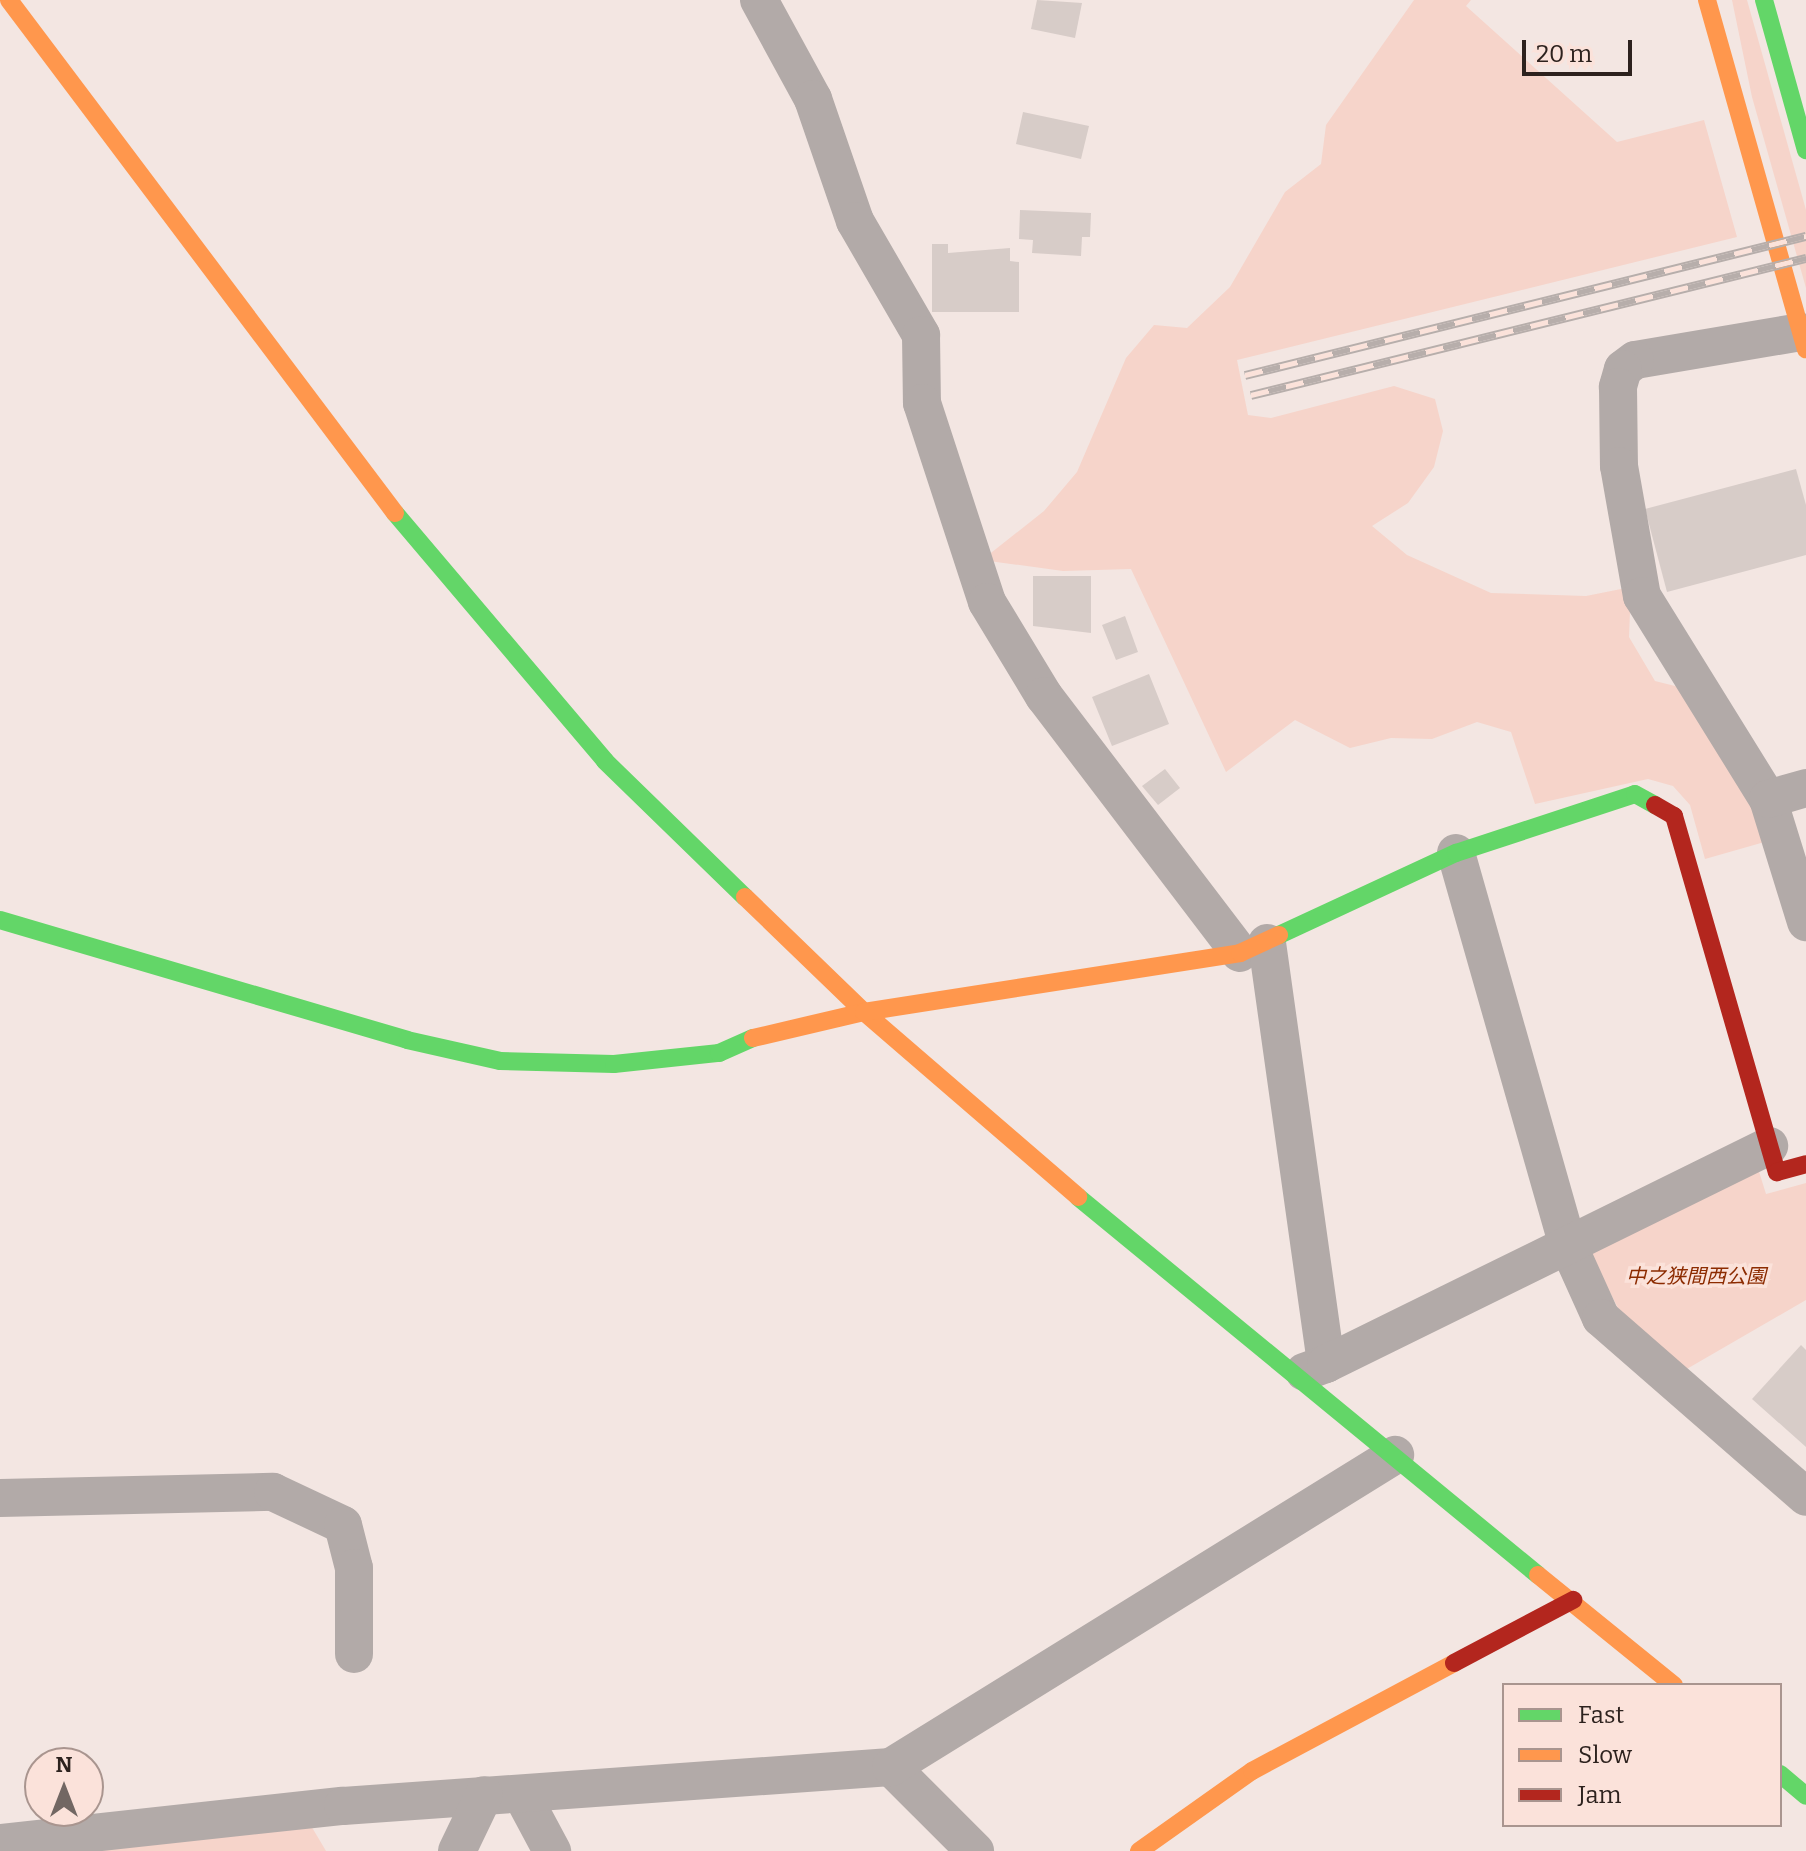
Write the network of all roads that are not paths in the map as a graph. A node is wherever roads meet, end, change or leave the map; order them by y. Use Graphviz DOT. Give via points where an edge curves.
graph roads {
  1 [pos="9,0"];
  2 [pos="759,0"];
  3 [pos="1707,0"];
  4 [pos="1764,0"];
  5 [pos="1806,150"];
  6 [pos="1804,341"];
  7 [pos="1806,788"];
  8 [pos="1768,799"];
  9 [pos="1456,853"];
  10 [pos="0,920"];
  11 [pos="1806,922"];
  12 [pos="1253,948"];
  13 [pos="864,1012"];
  14 [pos="1769,1146"];
  15 [pos="1806,1164"];
  16 [pos="1568,1245"];
  17 [pos="1311,1370"];
  18 [pos="1395,1455"];
  19 [pos="1806,1497"];
  20 [pos="0,1498"];
  21 [pos="1573,1600"];
  22 [pos="354,1654"];
  23 [pos="1672,1683"];
  24 [pos="891,1767"];
  25 [pos="1782,1776"];
  26 [pos="484,1795"];
  27 [pos="522,1795"];
  28 [pos="1806,1796"];
  29 [pos="0,1843"];
  30 [pos="457,1851"];
  31 [pos="552,1851"];
  32 [pos="975,1851"];
  33 [pos="1139,1851"];
  1 -- 13 [label="street" via="404,525 605,761"];
  2 -- 12 [label="street" via="813,99 855,221 921,335 922,403 987,602 1062,721"];
  3 -- 6 [label="street"];
  4 -- 5 [label="street"];
  6 -- 8 [label="street" via="1635,360 1623,369 1618,387 1619,466 1642,596"];
  7 -- 8 [label="street"];
  8 -- 11 [label="street"];
  9 -- 12 [label="street"];
  9 -- 14 [label="street" via="1635,794 1674,816"];
  9 -- 16 [label="street"];
  10 -- 13 [label="street" via="407,1040 500,1061 614,1064 719,1053 746,1040"];
  12 -- 13 [label="street"];
  12 -- 17 [label="street"];
  13 -- 17 [label="street" via="1176,1282"];
  14 -- 15 [label="street" via="1777,1172"];
  14 -- 16 [label="street"];
  16 -- 17 [label="street"];
  16 -- 19 [label="street" via="1601,1318"];
  17 -- 18 [label="street"];
  18 -- 21 [label="street"];
  18 -- 24 [label="street"];
  20 -- 22 [label="street" via="273,1492 343,1525 354,1568"];
  21 -- 23 [label="street"];
  21 -- 33 [label="street" via="1252,1771"];
  24 -- 27 [label="street"];
  24 -- 32 [label="street"];
  25 -- 28 [label="street"];
  26 -- 27 [label="street"];
  26 -- 29 [label="street"];
  26 -- 30 [label="street"];
  27 -- 31 [label="street"];
}
